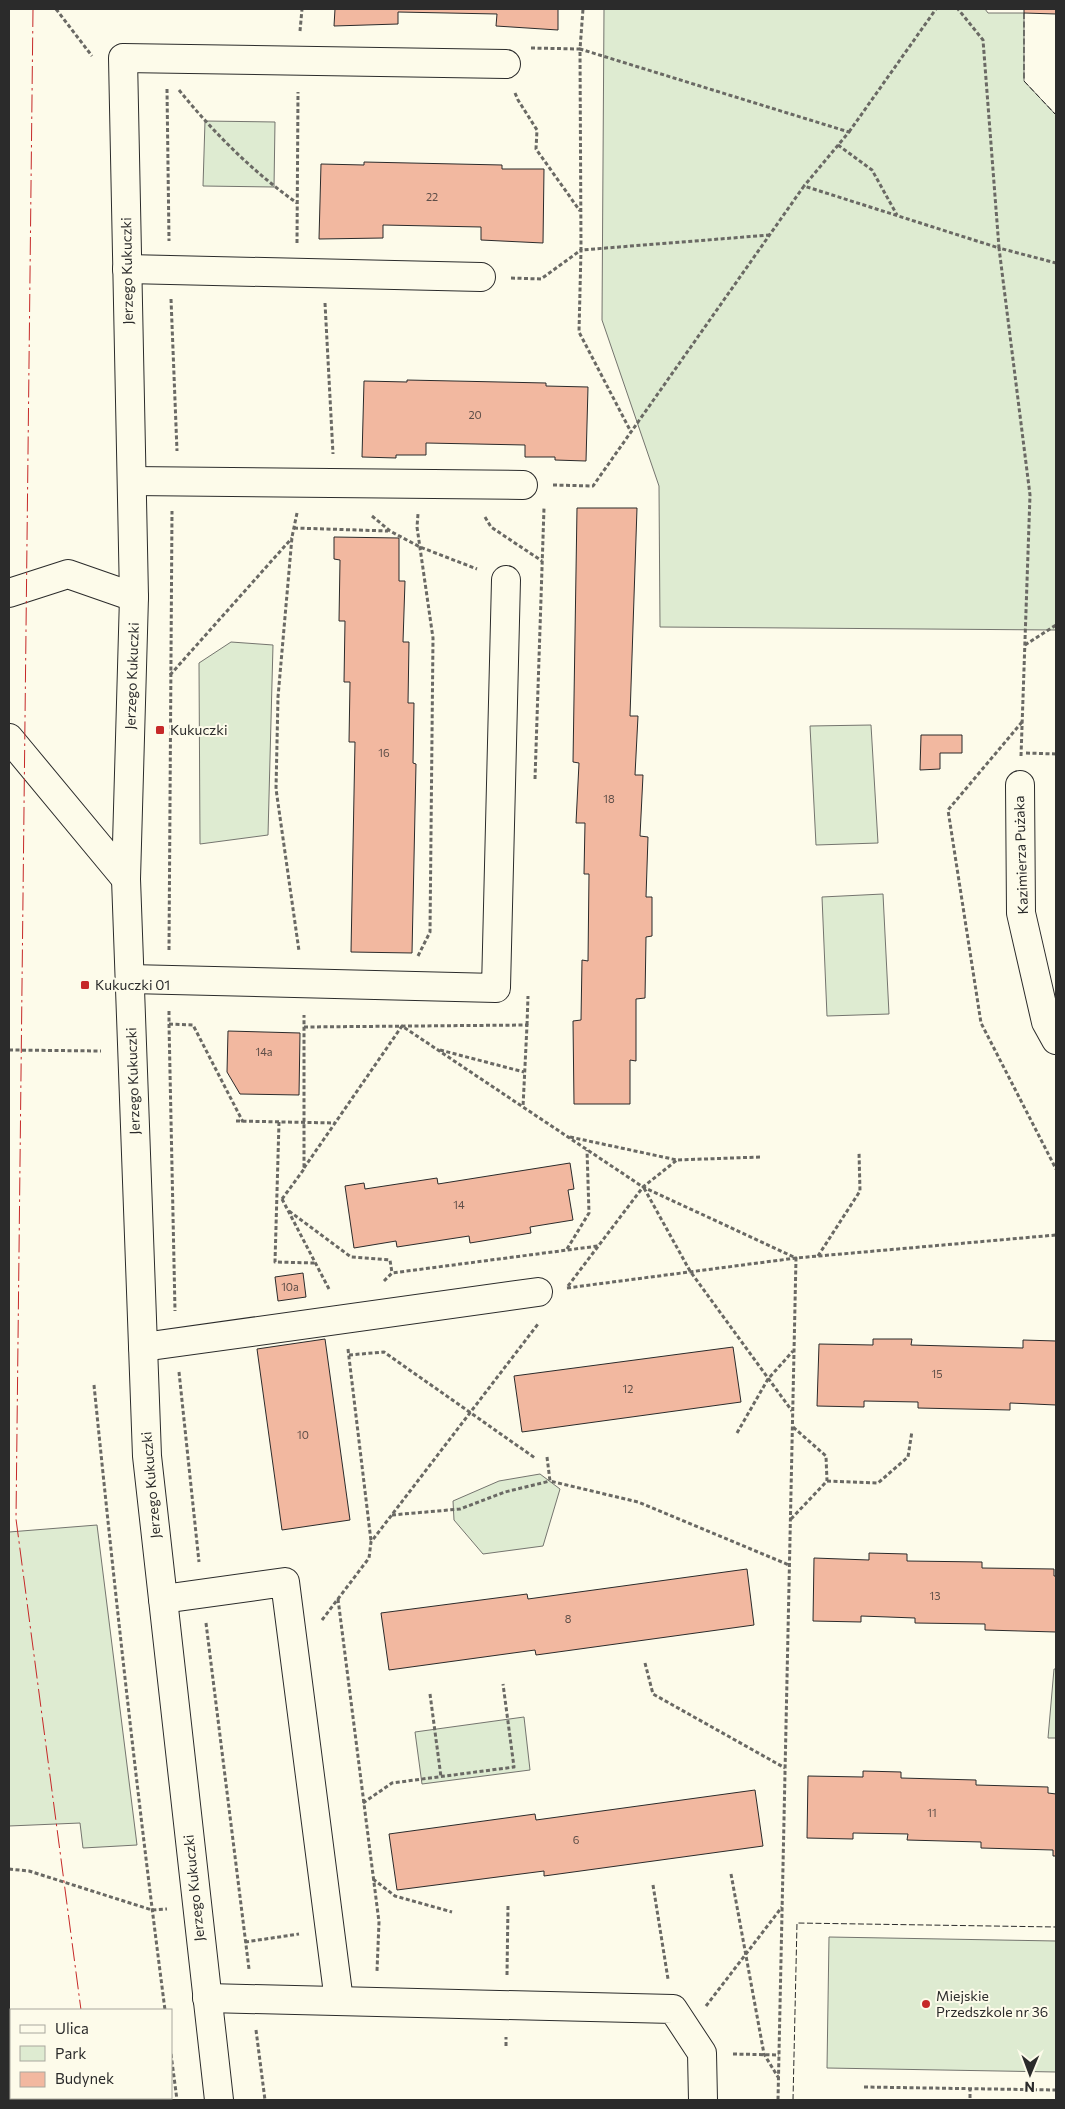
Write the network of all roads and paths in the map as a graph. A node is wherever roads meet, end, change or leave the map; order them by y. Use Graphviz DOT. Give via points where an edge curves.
graph roads {
  1 [pos="56,9"];
  2 [pos="302,9"];
  3 [pos="583,9"];
  4 [pos="936,9"];
  5 [pos="958,9"];
  6 [pos="580,49"];
  7 [pos="123,58"];
  8 [pos="298,60"];
  9 [pos="506,64"];
  10 [pos="166,66"];
  11 [pos="849,132"];
  12 [pos="838,145"];
  13 [pos="804,186"];
  14 [pos="298,203"];
  15 [pos="581,213"];
  16 [pos="897,215"];
  17 [pos="770,235"];
  18 [pos="999,248"];
  19 [pos="581,250"];
  20 [pos="1056,263"];
  21 [pos="127,269"];
  22 [pos="170,270"];
  23 [pos="297,271"];
  24 [pos="481,276"];
  25 [pos="631,432"];
  26 [pos="132,481"];
  27 [pos="176,482"];
  28 [pos="302,483"];
  29 [pos="419,484"];
  30 [pos="465,484"];
  31 [pos="534,485"];
  32 [pos="294,528"];
  33 [pos="390,531"];
  34 [pos="292,537"];
  35 [pos="542,561"];
  36 [pos="506,580"];
  37 [pos="9,593"];
  38 [pos="134,597"];
  39 [pos="1056,625"];
  40 [pos="1025,646"];
  41 [pos="170,676"];
  42 [pos="1022,721"];
  43 [pos="9,738"];
  44 [pos="1021,753"];
  45 [pos="1056,754"];
  46 [pos="1020,784"];
  47 [pos="534,788"];
  48 [pos="126,879"];
  49 [pos="414,962"];
  50 [pos="130,979"];
  51 [pos="169,980"];
  52 [pos="304,984"];
  53 [pos="528,995"];
  54 [pos="526,1025"];
  55 [pos="402,1026"];
  56 [pos="304,1027"];
  57 [pos="1056,1040"];
  58 [pos="436,1049"];
  59 [pos="9,1050"];
  60 [pos="132,1052"];
  61 [pos="169,1054"];
  62 [pos="524,1072"];
  63 [pos="523,1107"];
  64 [pos="236,1122"];
  65 [pos="243,1122"];
  66 [pos="279,1122"];
  67 [pos="304,1122"];
  68 [pos="336,1123"];
  69 [pos="567,1137"];
  70 [pos="587,1150"];
  71 [pos="859,1152"];
  72 [pos="760,1157"];
  73 [pos="677,1160"];
  74 [pos="304,1168"];
  75 [pos="1056,1169"];
  76 [pos="643,1187"];
  77 [pos="277,1198"];
  78 [pos="282,1198"];
  79 [pos="288,1210"];
  80 [pos="1056,1235"];
  81 [pos="567,1250"];
  82 [pos="818,1256"];
  83 [pos="796,1258"];
  84 [pos="315,1263"];
  85 [pos="690,1271"];
  86 [pos="392,1273"];
  87 [pos="538,1292"];
  88 [pos="542,1319"];
  89 [pos="345,1320"];
  90 [pos="143,1347"];
  91 [pos="794,1350"];
  92 [pos="349,1355"];
  93 [pos="768,1379"];
  94 [pos="94,1385"];
  95 [pos="792,1411"];
  96 [pos="471,1413"];
  97 [pos="792,1427"];
  98 [pos="912,1432"];
  99 [pos="737,1433"];
  100 [pos="547,1457"];
  101 [pos="535,1458"];
  102 [pos="827,1481"];
  103 [pos="550,1482"];
  104 [pos="391,1515"];
  105 [pos="790,1519"];
  106 [pos="371,1542"];
  107 [pos="790,1565"];
  108 [pos="338,1599"];
  109 [pos="163,1600"];
  110 [pos="294,1657"];
  111 [pos="645,1663"];
  112 [pos="503,1684"];
  113 [pos="430,1694"];
  114 [pos="785,1768"];
  115 [pos="441,1777"];
  116 [pos="363,1803"];
  117 [pos="9,1869"];
  118 [pos="731,1874"];
  119 [pos="373,1879"];
  120 [pos="654,1885"];
  121 [pos="196,1906"];
  122 [pos="782,1907"];
  123 [pos="152,1910"];
  124 [pos="452,1912"];
  125 [pos="330,1929"];
  126 [pos="246,1942"];
  127 [pos="746,1954"];
  128 [pos="207,1998"];
  129 [pos="339,2001"];
  130 [pos="376,2002"];
  131 [pos="165,2009"];
  132 [pos="680,2020"];
  133 [pos="702,2053"];
  134 [pos="764,2054"];
  135 [pos="779,2055"];
  136 [pos="172,2062"];
  137 [pos="778,2078"];
  138 [pos="864,2087"];
  139 [pos="970,2089"];
  140 [pos="1056,2090"];
  141 [pos="970,2098"];
  142 [pos="177,2100"];
  143 [pos="219,2100"];
  144 [pos="703,2100"];
  145 [pos="778,2100"];
  1 -- 7 [label="path" via="93,57"];
  2 -- 8 [label="path"];
  3 -- 6 [label="path"];
  4 -- 11 [label="path"];
  5 -- 18 [label="path" via="983,40"];
  6 -- 11 [label="path"];
  6 -- 15 [label="path"];
  7 -- 10 [label="street"];
  7 -- 21 [label="street, Jerzego Kukuczki"];
  8 -- 9 [label="street"];
  8 -- 10 [label="street"];
  8 -- 14 [label="path"];
  9 -- 15 [label="path" via="518,100 536,130 536,149"];
  10 -- 14 [label="path" via="204,121 274,187"];
  10 -- 22 [label="path"];
  11 -- 12 [label="path"];
  12 -- 13 [label="path"];
  12 -- 16 [label="path" via="872,170"];
  13 -- 16 [label="path"];
  13 -- 17 [label="path"];
  14 -- 23 [label="path"];
  15 -- 19 [label="path"];
  16 -- 18 [label="path"];
  17 -- 19 [label="path"];
  17 -- 25 [label="path"];
  18 -- 20 [label="path"];
  18 -- 40 [label="path" via="1030,495"];
  19 -- 24 [label="path" via="541,279"];
  19 -- 25 [label="path" via="579,332"];
  21 -- 22 [label="street"];
  21 -- 26 [label="street, Jerzego Kukuczki"];
  22 -- 23 [label="street"];
  22 -- 27 [label="path"];
  23 -- 24 [label="street"];
  25 -- 31 [label="path" via="593,486"];
  26 -- 27 [label="street"];
  26 -- 38 [label="street, Jerzego Kukuczki"];
  27 -- 28 [label="street"];
  27 -- 41 [label="path" via="172,493"];
  28 -- 29 [label="street"];
  28 -- 32 [label="path"];
  29 -- 30 [label="street"];
  29 -- 49 [label="path" via="417,527 433,638 430,932"];
  30 -- 31 [label="street"];
  30 -- 35 [label="path" via="491,527"];
  31 -- 35 [label="path"];
  32 -- 33 [label="path"];
  32 -- 34 [label="path"];
  34 -- 41 [label="path"];
  34 -- 52 [label="path" via="278,697 276,789"];
  35 -- 47 [label="path"];
  36 -- 52 [label="street" via="496,988"];
  37 -- 38 [label="street" via="68,574"];
  38 -- 48 [label="street, Jerzego Kukuczki"];
  39 -- 40 [label="path"];
  40 -- 42 [label="path"];
  41 -- 51 [label="path"];
  42 -- 44 [label="path"];
  42 -- 75 [label="path" via="948,810 982,1023"];
  43 -- 48 [label="street"];
  44 -- 45 [label="path"];
  44 -- 46 [label="path"];
  46 -- 57 [label="street, Kazimierza Pużaka" via="1022,913 1046,1022"];
  48 -- 50 [label="street, Jerzego Kukuczki"];
  50 -- 51 [label="street"];
  50 -- 60 [label="street, Jerzego Kukuczki"];
  51 -- 52 [label="street"];
  51 -- 65 [label="path" via="168,1024 193,1025"];
  52 -- 56 [label="path"];
  53 -- 54 [label="path"];
  54 -- 55 [label="path"];
  54 -- 62 [label="path"];
  55 -- 56 [label="path"];
  55 -- 58 [label="path"];
  55 -- 68 [label="path"];
  56 -- 67 [label="path"];
  58 -- 62 [label="path"];
  58 -- 63 [label="path"];
  59 -- 60 [label="path"];
  60 -- 61 [label="path"];
  60 -- 90 [label="street, Jerzego Kukuczki"];
  62 -- 63 [label="path"];
  63 -- 69 [label="path"];
  64 -- 65 [label="path"];
  65 -- 66 [label="path"];
  66 -- 67 [label="path"];
  66 -- 77 [label="path"];
  67 -- 68 [label="path"];
  67 -- 74 [label="path"];
  68 -- 74 [label="path"];
  69 -- 70 [label="path"];
  69 -- 73 [label="path"];
  70 -- 76 [label="path"];
  70 -- 81 [label="path" via="589,1213"];
  71 -- 82 [label="path" via="860,1191"];
  72 -- 73 [label="path"];
  73 -- 76 [label="path"];
  74 -- 78 [label="path"];
  76 -- 83 [label="path"];
  76 -- 85 [label="path"];
  76 -- 85 [label="path" via="566,1288"];
  77 -- 78 [label="path"];
  77 -- 84 [label="path" via="275,1262"];
  78 -- 79 [label="path"];
  79 -- 84 [label="path"];
  79 -- 86 [label="path" via="351,1257 390,1260"];
  80 -- 82 [label="path"];
  82 -- 83 [label="path"];
  83 -- 85 [label="path"];
  83 -- 91 [label="path"];
  84 -- 89 [label="path"];
  85 -- 93 [label="path"];
  87 -- 89 [label="street"];
  88 -- 96 [label="path"];
  89 -- 90 [label="street"];
  89 -- 92 [label="path"];
  90 -- 109 [label="street, Jerzego Kukuczki" via="147,1456"];
  91 -- 93 [label="path"];
  91 -- 95 [label="path"];
  92 -- 96 [label="path" via="384,1352"];
  92 -- 106 [label="path"];
  93 -- 95 [label="path"];
  93 -- 99 [label="path"];
  94 -- 123 [label="path"];
  95 -- 97 [label="path"];
  96 -- 101 [label="path"];
  96 -- 104 [label="path"];
  97 -- 102 [label="path" via="826,1456"];
  97 -- 105 [label="path"];
  98 -- 102 [label="path" via="908,1457 878,1483"];
  100 -- 103 [label="path"];
  102 -- 105 [label="path"];
  103 -- 104 [label="path" via="505,1492 460,1509"];
  103 -- 107 [label="path" via="638,1502"];
  104 -- 106 [label="path"];
  105 -- 107 [label="path"];
  106 -- 108 [label="path" via="369,1558"];
  107 -- 114 [label="path"];
  108 -- 110 [label="path"];
  108 -- 116 [label="path"];
  109 -- 110 [label="street" via="285,1582"];
  109 -- 121 [label="street, Jerzego Kukuczki"];
  110 -- 125 [label="street"];
  111 -- 114 [label="path" via="653,1694"];
  112 -- 115 [label="path" via="514,1767"];
  113 -- 115 [label="path"];
  114 -- 122 [label="path"];
  115 -- 116 [label="path" via="392,1783"];
  116 -- 119 [label="path"];
  117 -- 123 [label="path" via="29,1871"];
  118 -- 127 [label="path"];
  119 -- 124 [label="path" via="395,1896"];
  119 -- 130 [label="path" via="379,1922"];
  120 -- 132 [label="path"];
  121 -- 123 [label="path"];
  121 -- 128 [label="street, Jerzego Kukuczki"];
  122 -- 127 [label="path"];
  122 -- 135 [label="path"];
  123 -- 131 [label="path"];
  125 -- 126 [label="path"];
  125 -- 129 [label="street"];
  127 -- 132 [label="path"];
  127 -- 134 [label="path"];
  128 -- 129 [label="street"];
  128 -- 143 [label="street, Jerzego Kukuczki"];
  129 -- 130 [label="street"];
  130 -- 132 [label="street"];
  132 -- 133 [label="street"];
  133 -- 134 [label="path"];
  133 -- 144 [label="street"];
  134 -- 135 [label="path"];
  134 -- 137 [label="path"];
  135 -- 137 [label="path"];
  136 -- 142 [label="path"];
  137 -- 145 [label="path"];
  138 -- 139 [label="path"];
  139 -- 140 [label="path"];
  139 -- 141 [label="path"];
}
